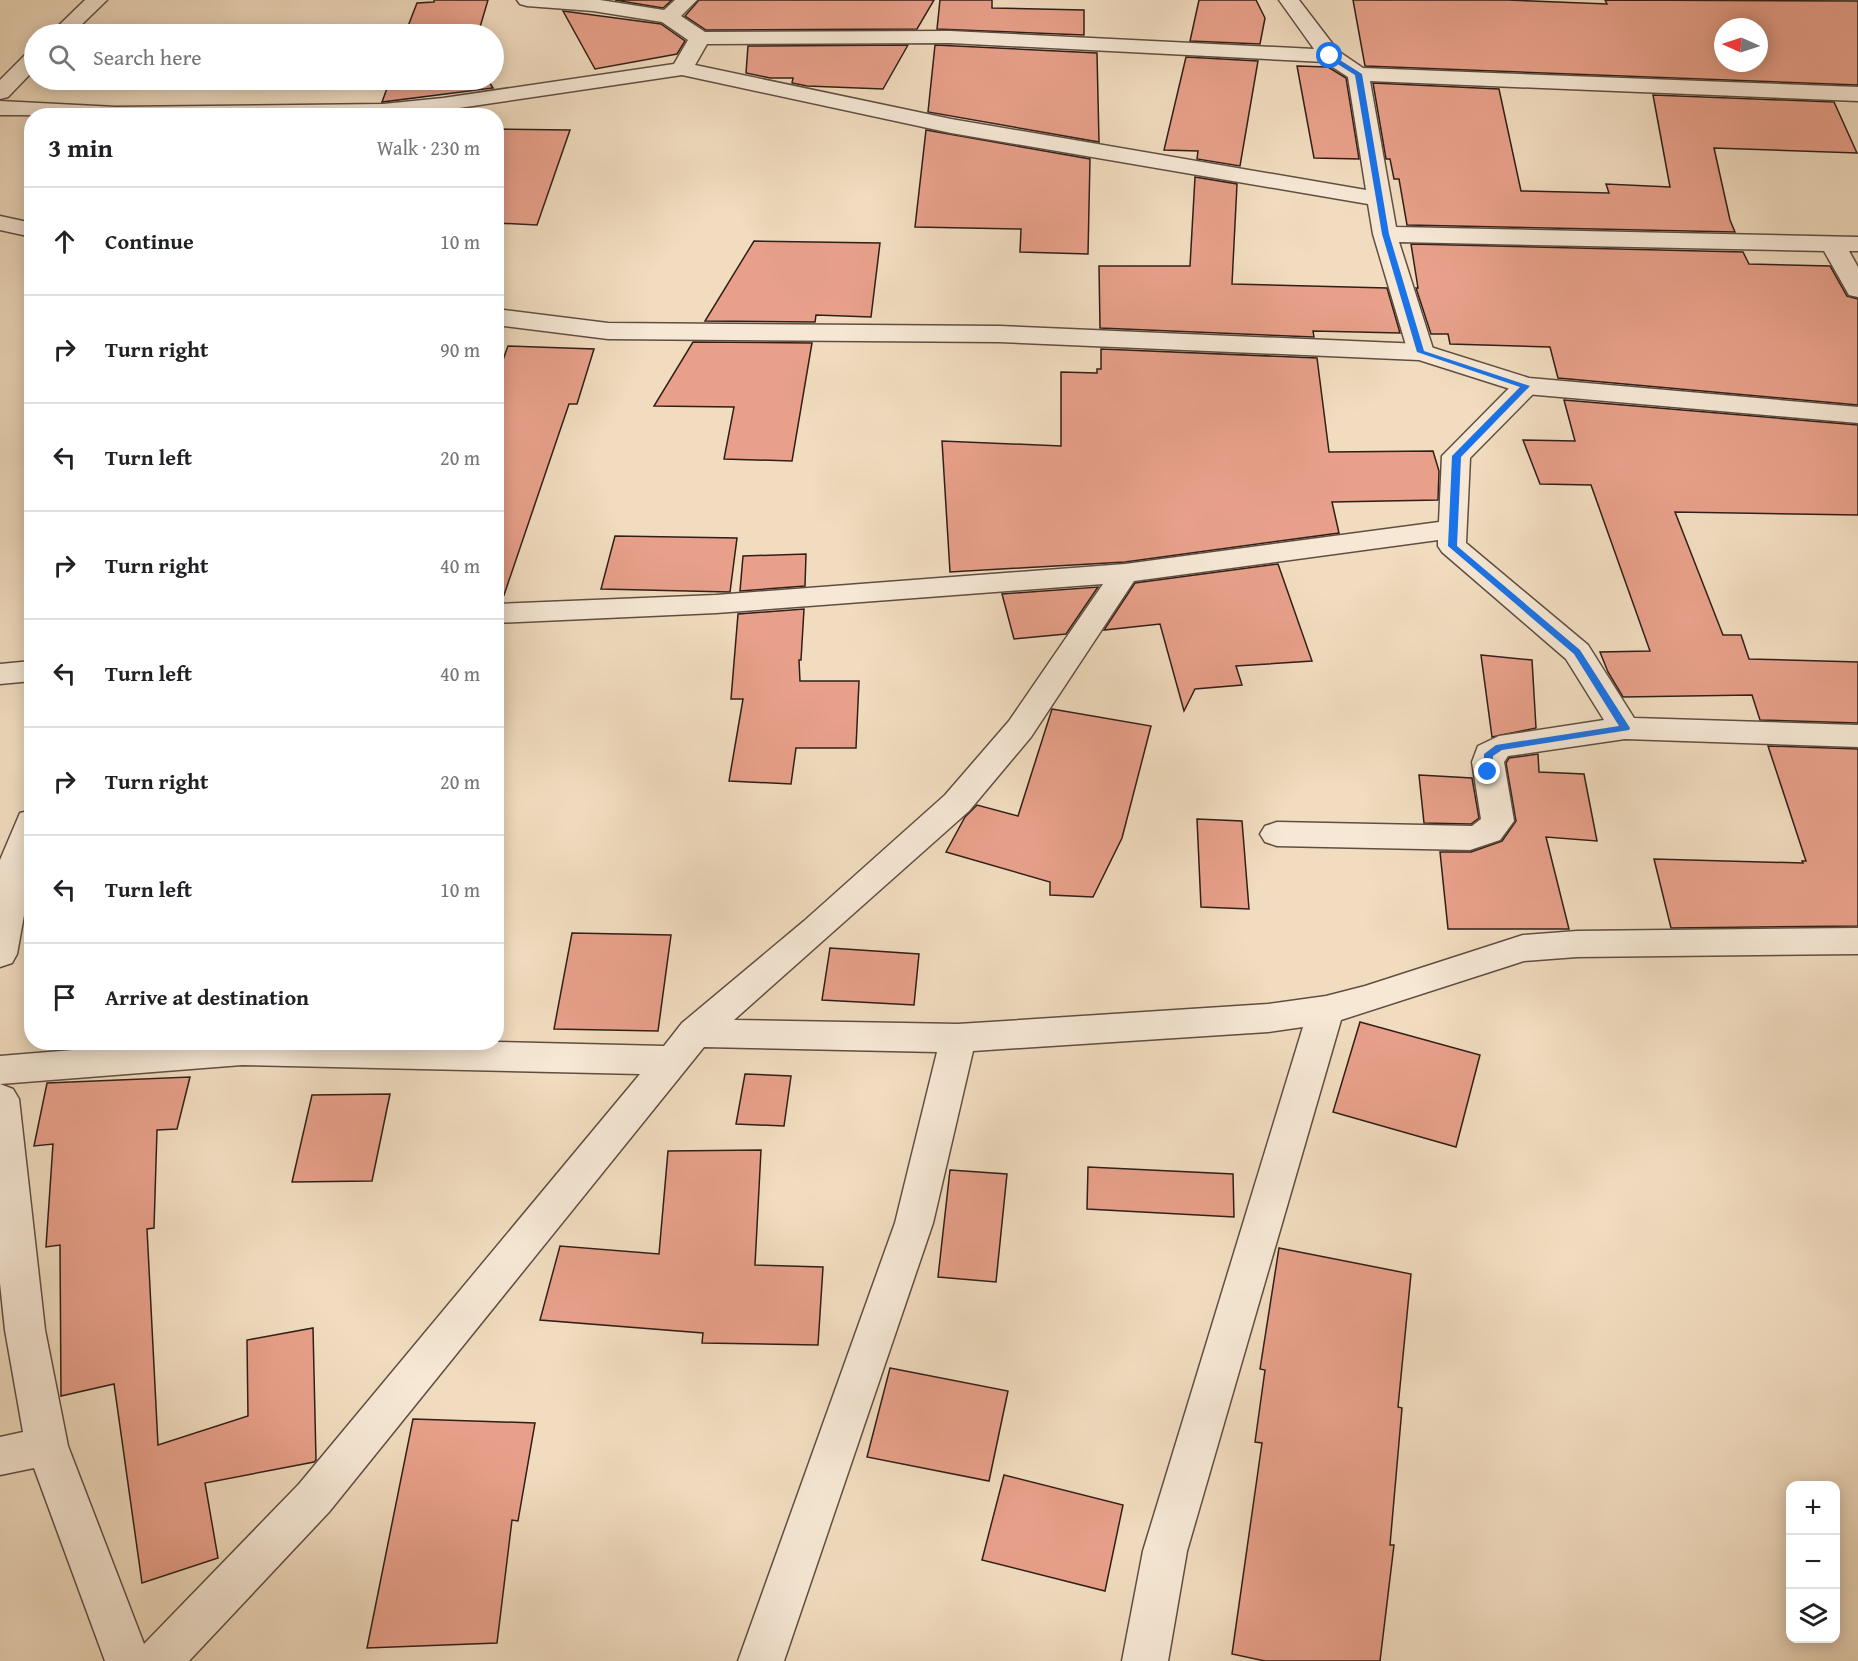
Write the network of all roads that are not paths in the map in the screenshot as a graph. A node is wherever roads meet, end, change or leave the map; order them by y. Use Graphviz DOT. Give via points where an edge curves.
graph roads {
  1 [pos="97,0"];
  2 [pos="527,0"];
  3 [pos="687,0"];
  4 [pos="1289,0"];
  5 [pos="668,17"];
  6 [pos="71,24"];
  7 [pos="700,38"];
  8 [pos="1330,56"];
  9 [pos="24,69"];
  10 [pos="682,69"];
  11 [pos="1358,74"];
  12 [pos="0,92"];
  13 [pos="1858,94"];
  14 [pos="0,108"];
  15 [pos="453,108"];
  16 [pos="24,109"];
  17 [pos="1380,199"];
  18 [pos="0,224"];
  19 [pos="24,228"];
  20 [pos="1385,234"];
  21 [pos="1833,244"];
  22 [pos="1858,244"];
  23 [pos="1858,290"];
  24 [pos="504,317"];
  25 [pos="1421,352"];
  26 [pos="1526,386"];
  27 [pos="1858,416"];
  28 [pos="1453,529"];
  29 [pos="1125,573"];
  30 [pos="504,614"];
  31 [pos="24,672"];
  32 [pos="0,674"];
  33 [pos="1625,728"];
  34 [pos="1858,736"];
  35 [pos="1277,834"];
  36 [pos="24,841"];
  37 [pos="1858,941"];
  38 [pos="0,954"];
  39 [pos="1326,1010"];
  40 [pos="958,1038"];
  41 [pos="684,1047"];
  42 [pos="504,1049"];
  43 [pos="352,1050"];
  44 [pos="0,1070"];
  45 [pos="0,1100"];
  46 [pos="47,1446"];
  47 [pos="0,1456"];
  48 [pos="128,1661"];
  49 [pos="159,1661"];
  50 [pos="761,1661"];
  51 [pos="1145,1661"];
  1 -- 6 [label="street"];
  2 -- 5 [label="street"];
  3 -- 5 [label="street"];
  4 -- 8 [label="street"];
  5 -- 7 [label="street"];
  7 -- 8 [label="street" via="950,37"];
  7 -- 10 [label="street"];
  8 -- 11 [label="street"];
  9 -- 12 [label="street"];
  10 -- 15 [label="street"];
  10 -- 17 [label="street" via="951,126"];
  11 -- 13 [label="street"];
  11 -- 17 [label="street"];
  14 -- 16 [label="street"];
  17 -- 20 [label="street"];
  18 -- 19 [label="street"];
  20 -- 21 [label="street"];
  20 -- 25 [label="street"];
  21 -- 22 [label="street"];
  21 -- 23 [label="street"];
  24 -- 25 [label="street" via="608,331 999,334"];
  25 -- 26 [label="street"];
  26 -- 27 [label="street"];
  26 -- 28 [label="street" via="1456,456"];
  28 -- 29 [label="street"];
  28 -- 33 [label="street" via="1452,546 1577,652"];
  29 -- 30 [label="street" via="716,604"];
  29 -- 41 [label="street" via="1020,729 957,803"];
  31 -- 32 [label="street"];
  33 -- 34 [label="street"];
  33 -- 35 [label="street" via="1499,747 1489,754 1488,772 1497,821 1491,832 1474,839"];
  36 -- 38 [label="street" via="17,858"];
  37 -- 39 [label="street" via="1523,948"];
  39 -- 40 [label="street"];
  39 -- 51 [label="street" via="1165,1551"];
  40 -- 41 [label="street"];
  40 -- 50 [label="street" via="914,1223"];
  41 -- 42 [label="street"];
  41 -- 49 [label="street" via="314,1498"];
  43 -- 44 [label="street" via="242,1051"];
  45 -- 46 [label="street" via="25,1330"];
  46 -- 47 [label="street"];
  46 -- 48 [label="street"];
}
